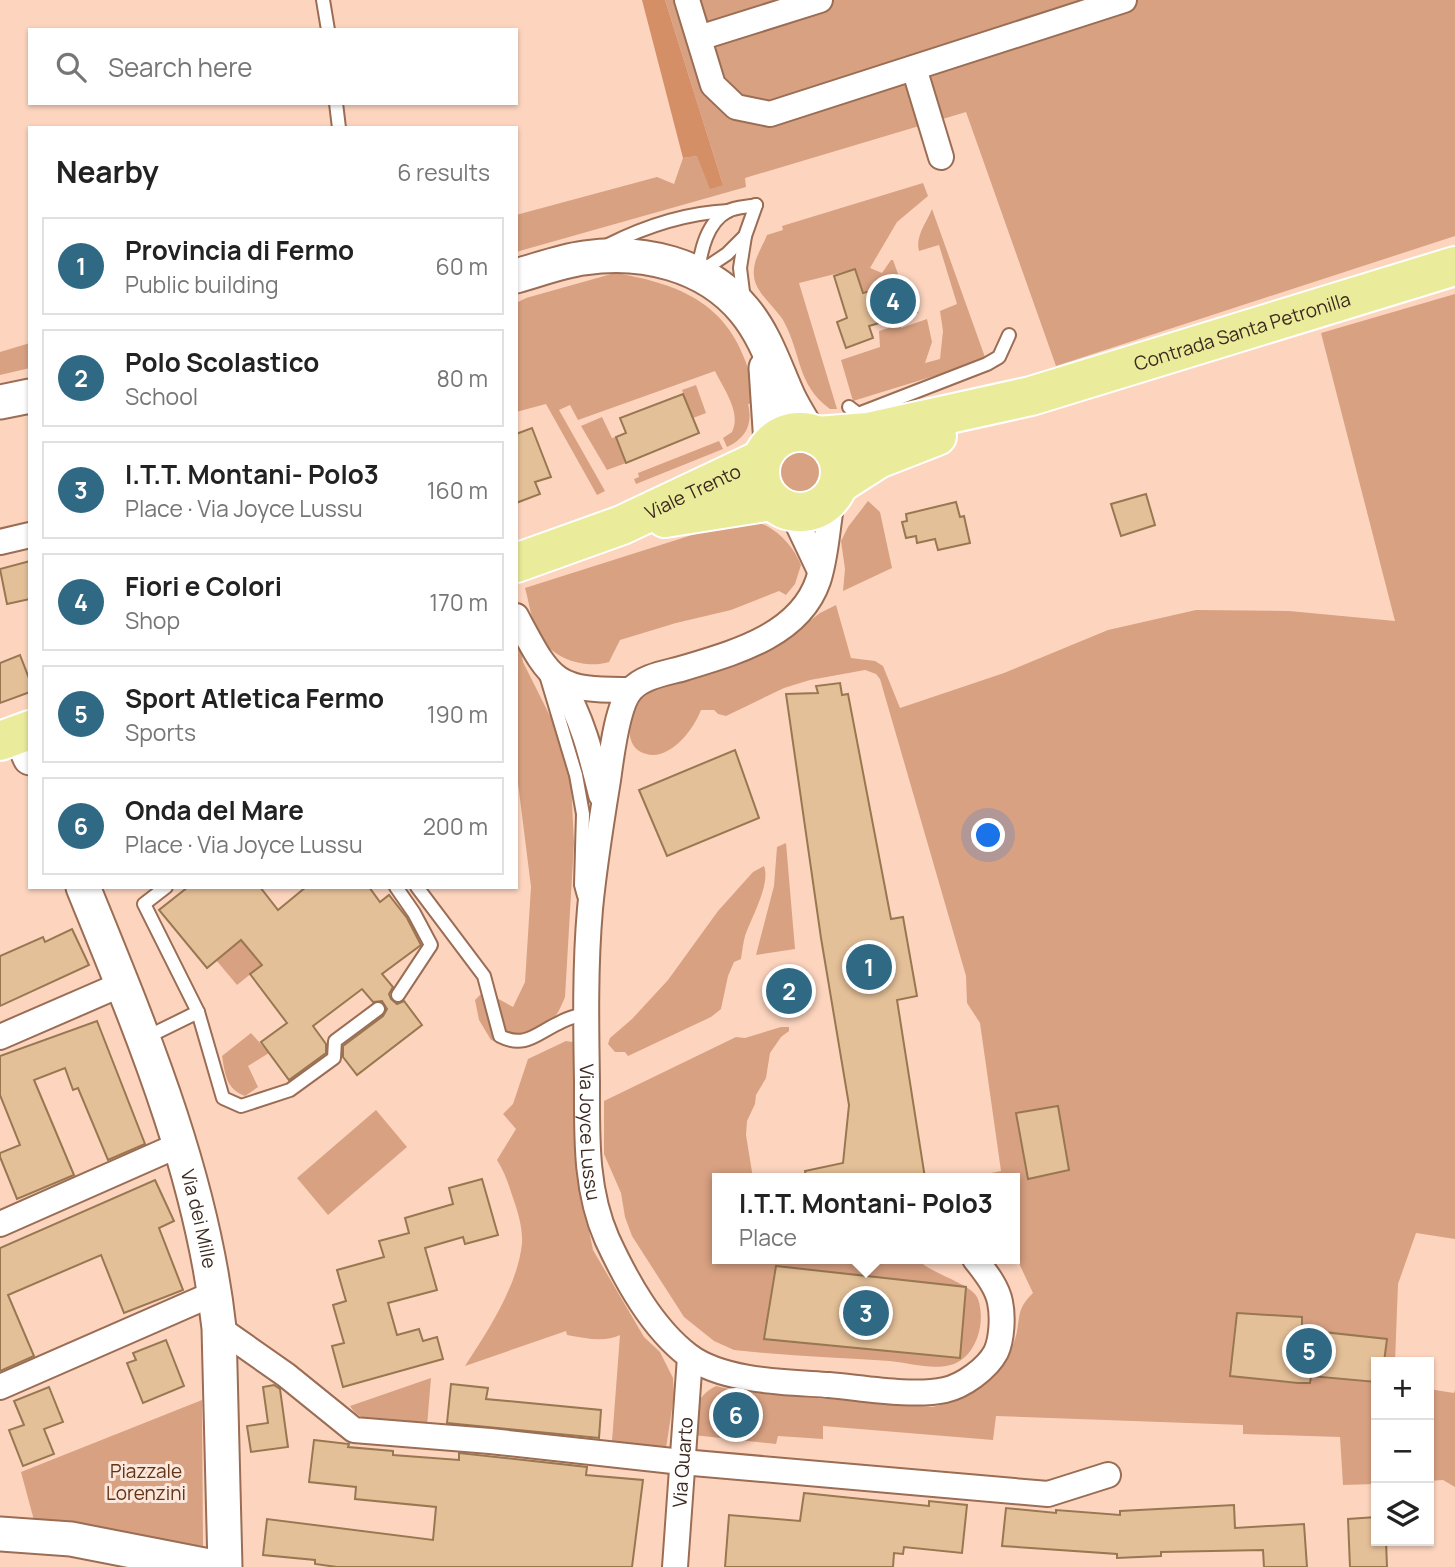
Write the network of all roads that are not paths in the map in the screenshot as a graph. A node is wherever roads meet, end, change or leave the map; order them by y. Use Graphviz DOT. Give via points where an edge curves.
graph roads {
  1 [pos="323,0"];
  2 [pos="687,0"];
  3 [pos="820,0"];
  4 [pos="1124,0"];
  5 [pos="328,28"];
  6 [pos="699,38"];
  7 [pos="914,68"];
  8 [pos="336,105"];
  9 [pos="339,126"];
  10 [pos="941,157"];
  11 [pos="728,211"];
  12 [pos="745,236"];
  13 [pos="583,258"];
  14 [pos="1455,266"];
  15 [pos="698,273"];
  16 [pos="522,278"];
  17 [pos="745,311"];
  18 [pos="1009,335"];
  19 [pos="764,341"];
  20 [pos="28,396"];
  21 [pos="1031,396"];
  22 [pos="0,402"];
  23 [pos="849,407"];
  24 [pos="813,434"];
  25 [pos="767,452"];
  26 [pos="836,490"];
  27 [pos="782,506"];
  28 [pos="622,525"];
  29 [pos="28,535"];
  30 [pos="0,542"];
  31 [pos="518,562"];
  32 [pos="820,571"];
  33 [pos="518,619"];
  34 [pos="552,674"];
  35 [pos="630,690"];
  36 [pos="604,806"];
  37 [pos="84,889"];
  38 [pos="163,889"];
  39 [pos="397,889"];
  40 [pos="419,889"];
  41 [pos="590,913"];
  42 [pos="122,984"];
  43 [pos="398,995"];
  44 [pos="378,1009"];
  45 [pos="198,1012"];
  46 [pos="586,1013"];
  47 [pos="0,1037"];
  48 [pos="145,1038"];
  49 [pos="181,1144"];
  50 [pos="0,1224"];
  51 [pos="979,1264"];
  52 [pos="215,1293"];
  53 [pos="219,1328"];
  54 [pos="690,1357"];
  55 [pos="0,1387"];
  56 [pos="682,1462"];
  57 [pos="1108,1475"];
  58 [pos="0,1534"];
  59 [pos="214,1567"];
  60 [pos="225,1567"];
  61 [pos="675,1567"];
  1 -- 5 [label="lane"];
  2 -- 6 [label="street"];
  3 -- 6 [label="street"];
  4 -- 7 [label="street"];
  6 -- 7 [label="street" via="712,85 736,107 770,114"];
  7 -- 10 [label="street"];
  8 -- 9 [label="lane"];
  11 -- 12 [label="lane" via="756,205"];
  11 -- 13 [label="lane" via="700,212 642,229"];
  11 -- 15 [label="lane" via="712,227 701,249"];
  12 -- 15 [label="lane"];
  12 -- 17 [label="lane" via="740,268"];
  13 -- 15 [label="main road" via="626,254"];
  13 -- 16 [label="main road"];
  14 -- 21 [label="main road, Contrada Santa Petronilla"];
  15 -- 17 [label="main road"];
  17 -- 19 [label="main road"];
  18 -- 23 [label="lane" via="999,357 987,363 858,414"];
  19 -- 24 [label="main road" via="789,398"];
  19 -- 25 [label="main road"];
  20 -- 22 [label="main road"];
  21 -- 24 [label="main road, Contrada Santa Petronilla" via="868,432"];
  21 -- 26 [label="main road, Contrada Santa Petronilla" via="878,459"];
  24 -- 25 [label="main road, Viale Trento" via="788,434"];
  24 -- 26 [label="main road" via="836,453 840,467"];
  25 -- 27 [label="main road, Viale Trento" via="760,479 764,490"];
  25 -- 28 [label="main road, Viale Trento"];
  26 -- 27 [label="main road, Viale Trento" via="822,506 806,512"];
  26 -- 32 [label="street"];
  27 -- 28 [label="main road, Viale Trento"];
  27 -- 32 [label="street"];
  28 -- 31 [label="main road, Viale Trento"];
  29 -- 30 [label="street"];
  32 -- 35 [label="street" via="804,608 775,632 736,651 647,679"];
  33 -- 34 [label="street"];
  34 -- 35 [label="street" via="583,689"];
  34 -- 36 [label="street" via="576,706"];
  34 -- 41 [label="lane" via="583,814 581,885"];
  35 -- 36 [label="street, Via Joyce Lussu" via="617,725"];
  36 -- 41 [label="street, Via Joyce Lussu"];
  37 -- 42 [label="main road, Via dei Mille"];
  38 -- 45 [label="lane" via="144,904"];
  39 -- 43 [label="lane" via="431,945"];
  40 -- 46 [label="lane" via="484,976 500,1036 512,1042 527,1040 560,1021"];
  41 -- 46 [label="street, Via Joyce Lussu"];
  42 -- 47 [label="street"];
  42 -- 48 [label="main road, Via dei Mille"];
  44 -- 45 [label="lane" via="335,1041 334,1058 290,1090 241,1106 223,1098"];
  45 -- 48 [label="lane"];
  46 -- 54 [label="street, Via Joyce Lussu" via="587,1150 594,1199 628,1281 659,1326"];
  48 -- 49 [label="main road, Via dei Mille"];
  49 -- 50 [label="street"];
  49 -- 52 [label="main road, Via dei Mille"];
  51 -- 54 [label="street, Via Joyce Lussu" via="1000,1300 996,1352 976,1374 947,1390 759,1380"];
  52 -- 53 [label="main road, Via dei Mille"];
  52 -- 55 [label="street"];
  53 -- 56 [label="street" via="354,1430"];
  53 -- 60 [label="main road, Via dei Mille"];
  54 -- 56 [label="street, Via Quarto"];
  56 -- 57 [label="street" via="1048,1494"];
  56 -- 61 [label="street, Via Quarto"];
  58 -- 59 [label="main road" via="71,1539"];
}
